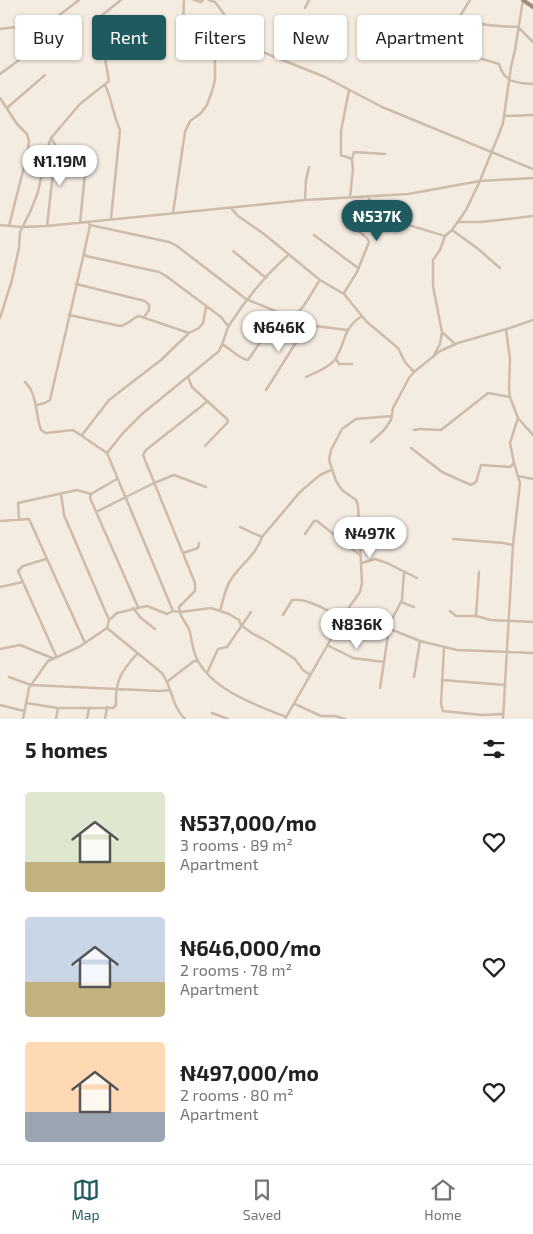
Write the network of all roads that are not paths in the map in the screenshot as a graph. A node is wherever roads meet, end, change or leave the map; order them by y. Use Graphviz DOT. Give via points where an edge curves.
graph roads {
  1 [pos="78,0"];
  2 [pos="121,0"];
  3 [pos="184,0"];
  4 [pos="194,0"];
  5 [pos="204,0"];
  6 [pos="209,0"];
  7 [pos="309,0"];
  8 [pos="470,0"];
  9 [pos="523,0"];
  10 [pos="533,7"];
  11 [pos="305,8"];
  12 [pos="59,15"];
  13 [pos="184,15"];
  14 [pos="224,15"];
  15 [pos="461,15"];
  16 [pos="482,25"];
  17 [pos="518,27"];
  18 [pos="15,28"];
  19 [pos="0,29"];
  20 [pos="533,42"];
  21 [pos="264,52"];
  22 [pos="482,59"];
  23 [pos="19,60"];
  24 [pos="215,60"];
  25 [pos="0,74"];
  26 [pos="45,75"];
  27 [pos="509,79"];
  28 [pos="533,84"];
  29 [pos="105,85"];
  30 [pos="349,90"];
  31 [pos="0,98"];
  32 [pos="7,108"];
  33 [pos="533,115"];
  34 [pos="504,116"];
  35 [pos="52,138"];
  36 [pos="492,151"];
  37 [pos="87,154"];
  38 [pos="384,154"];
  39 [pos="352,159"];
  40 [pos="309,166"];
  41 [pos="533,169"];
  42 [pos="533,178"];
  43 [pos="480,181"];
  44 [pos="368,196"];
  45 [pos="350,197"];
  46 [pos="305,200"];
  47 [pos="231,208"];
  48 [pos="173,213"];
  49 [pos="533,216"];
  50 [pos="111,220"];
  51 [pos="458,222"];
  52 [pos="80,223"];
  53 [pos="89,224"];
  54 [pos="0,225"];
  55 [pos="9,226"];
  56 [pos="47,226"];
  57 [pos="352,226"];
  58 [pos="22,227"];
  59 [pos="452,230"];
  60 [pos="314,235"];
  61 [pos="445,236"];
  62 [pos="233,251"];
  63 [pos="84,253"];
  64 [pos="288,255"];
  65 [pos="358,268"];
  66 [pos="500,268"];
  67 [pos="266,278"];
  68 [pos="320,280"];
  69 [pos="76,284"];
  70 [pos="344,294"];
  71 [pos="246,300"];
  72 [pos="206,307"];
  73 [pos="280,313"];
  74 [pos="69,315"];
  75 [pos="362,316"];
  76 [pos="144,317"];
  77 [pos="290,317"];
  78 [pos="0,318"];
  79 [pos="533,320"];
  80 [pos="307,325"];
  81 [pos="228,326"];
  82 [pos="506,329"];
  83 [pos="347,330"];
  84 [pos="442,332"];
  85 [pos="190,333"];
  86 [pos="455,344"];
  87 [pos="223,345"];
  88 [pos="433,358"];
  89 [pos="336,359"];
  90 [pos="352,364"];
  91 [pos="414,372"];
  92 [pos="188,377"];
  93 [pos="306,377"];
  94 [pos="25,382"];
  95 [pos="266,390"];
  96 [pos="510,397"];
  97 [pos="208,401"];
  98 [pos="37,405"];
  99 [pos="392,416"];
  100 [pos="518,418"];
  101 [pos="414,430"];
  102 [pos="82,435"];
  103 [pos="533,435"];
  104 [pos="371,442"];
  105 [pos="205,446"];
  106 [pos="411,448"];
  107 [pos="107,453"];
  108 [pos="514,463"];
  109 [pos="331,470"];
  110 [pos="518,476"];
  111 [pos="117,479"];
  112 [pos="533,479"];
  113 [pos="154,483"];
  114 [pos="206,487"];
  115 [pos="61,493"];
  116 [pos="91,494"];
  117 [pos="125,498"];
  118 [pos="96,512"];
  119 [pos="19,518"];
  120 [pos="0,521"];
  121 [pos="240,527"];
  122 [pos="305,534"];
  123 [pos="262,537"];
  124 [pos="453,539"];
  125 [pos="199,543"];
  126 [pos="513,545"];
  127 [pos="182,553"];
  128 [pos="361,556"];
  129 [pos="46,559"];
  130 [pos="362,563"];
  131 [pos="404,571"];
  132 [pos="479,572"];
  133 [pos="417,578"];
  134 [pos="23,582"];
  135 [pos="0,587"];
  136 [pos="401,602"];
  137 [pos="138,607"];
  138 [pos="414,607"];
  139 [pos="133,608"];
  140 [pos="173,611"];
  141 [pos="220,611"];
  142 [pos="450,611"];
  143 [pos="180,612"];
  144 [pos="251,612"];
  145 [pos="283,616"];
  146 [pos="476,616"];
  147 [pos="343,618"];
  148 [pos="109,620"];
  149 [pos="510,620"];
  150 [pos="533,622"];
  151 [pos="241,626"];
  152 [pos="107,628"];
  153 [pos="155,630"];
  154 [pos="390,630"];
  155 [pos="420,641"];
  156 [pos="85,643"];
  157 [pos="327,645"];
  158 [pos="444,647"];
  159 [pos="0,649"];
  160 [pos="138,653"];
  161 [pos="507,653"];
  162 [pos="533,654"];
  163 [pos="56,656"];
  164 [pos="52,658"];
  165 [pos="197,661"];
  166 [pos="384,662"];
  167 [pos="207,673"];
  168 [pos="310,675"];
  169 [pos="9,677"];
  170 [pos="414,677"];
  171 [pos="442,680"];
  172 [pos="168,681"];
  173 [pos="505,684"];
  174 [pos="31,685"];
  175 [pos="380,688"];
  176 [pos="115,690"];
  177 [pos="170,690"];
  178 [pos="26,703"];
  179 [pos="0,704"];
  180 [pos="295,704"];
  181 [pos="107,707"];
  182 [pos="58,708"];
  183 [pos="89,708"];
  184 [pos="24,711"];
  185 [pos="212,713"];
  186 [pos="502,714"];
  187 [pos="285,718"];
  188 [pos="321,718"];
  189 [pos="23,719"];
  190 [pos="56,719"];
  191 [pos="87,719"];
  192 [pos="106,719"];
  193 [pos="185,719"];
  194 [pos="228,719"];
  195 [pos="345,719"];
  196 [pos="503,719"];
  1 -- 12 [label="street"];
  2 -- 29 [label="street" via="101,16 109,76"];
  3 -- 13 [label="street"];
  4 -- 5 [label="street"];
  6 -- 14 [label="street" via="215,2"];
  7 -- 11 [label="street"];
  8 -- 15 [label="street"];
  9 -- 10 [label="main road"];
  9 -- 17 [label="street"];
  16 -- 17 [label="street"];
  17 -- 20 [label="street"];
  17 -- 27 [label="street"];
  18 -- 19 [label="street"];
  21 -- 30 [label="street" via="325,76"];
  22 -- 27 [label="street" via="499,64"];
  23 -- 25 [label="street"];
  24 -- 48 [label="street" via="215,80 207,105 187,126"];
  26 -- 32 [label="street"];
  27 -- 28 [label="street"];
  27 -- 34 [label="street"];
  29 -- 35 [label="street" via="80,104"];
  29 -- 50 [label="street" via="120,130"];
  30 -- 36 [label="street" via="382,108"];
  30 -- 39 [label="street" via="341,131 341,155"];
  31 -- 32 [label="street"];
  32 -- 55 [label="street" via="29,141"];
  33 -- 34 [label="street"];
  34 -- 36 [label="street"];
  35 -- 56 [label="street" via="56,146"];
  35 -- 58 [label="street" via="38,192"];
  36 -- 41 [label="street"];
  36 -- 43 [label="street"];
  37 -- 52 [label="street"];
  38 -- 39 [label="street" via="354,152"];
  39 -- 45 [label="street"];
  40 -- 46 [label="street"];
  42 -- 43 [label="street"];
  43 -- 44 [label="street" via="408,194"];
  43 -- 51 [label="street"];
  44 -- 45 [label="street"];
  44 -- 61 [label="street" via="390,217"];
  45 -- 46 [label="street"];
  46 -- 47 [label="street"];
  47 -- 48 [label="street"];
  47 -- 64 [label="street"];
  48 -- 50 [label="street"];
  49 -- 51 [label="street"];
  50 -- 53 [label="street"];
  51 -- 59 [label="street"];
  52 -- 53 [label="street"];
  52 -- 56 [label="street"];
  53 -- 63 [label="street"];
  53 -- 71 [label="street" via="169,242"];
  54 -- 55 [label="street"];
  55 -- 58 [label="street"];
  56 -- 58 [label="street"];
  57 -- 65 [label="street" via="369,240"];
  58 -- 78 [label="street" via="12,280"];
  59 -- 61 [label="street"];
  59 -- 66 [label="street"];
  60 -- 65 [label="street"];
  61 -- 84 [label="street" via="432,263"];
  62 -- 67 [label="street"];
  63 -- 69 [label="street"];
  63 -- 72 [label="street" via="159,272"];
  64 -- 67 [label="street"];
  64 -- 68 [label="street"];
  65 -- 70 [label="street"];
  67 -- 71 [label="street"];
  68 -- 70 [label="street"];
  68 -- 77 [label="street" via="304,306"];
  69 -- 74 [label="street"];
  69 -- 76 [label="street" via="145,301 149,310"];
  70 -- 75 [label="street"];
  71 -- 73 [label="street"];
  71 -- 81 [label="street"];
  72 -- 81 [label="street"];
  72 -- 85 [label="street" via="201,325"];
  73 -- 77 [label="street"];
  73 -- 87 [label="street" via="248,360 234,355"];
  74 -- 76 [label="street" via="120,326 136,316"];
  74 -- 98 [label="street" via="50,400"];
  75 -- 83 [label="street"];
  75 -- 91 [label="street" via="398,348"];
  76 -- 85 [label="street"];
  77 -- 80 [label="street"];
  79 -- 82 [label="street"];
  80 -- 83 [label="street"];
  80 -- 95 [label="street"];
  81 -- 87 [label="street"];
  82 -- 86 [label="street"];
  82 -- 96 [label="street"];
  83 -- 89 [label="street"];
  84 -- 86 [label="street"];
  84 -- 88 [label="street"];
  85 -- 102 [label="street" via="103,405"];
  86 -- 88 [label="street"];
  87 -- 92 [label="street"];
  88 -- 91 [label="street"];
  89 -- 90 [label="street" via="340,364"];
  89 -- 93 [label="street"];
  91 -- 99 [label="street" via="403,387"];
  92 -- 97 [label="street" via="192,387"];
  92 -- 107 [label="street" via="142,414"];
  94 -- 98 [label="street"];
  96 -- 100 [label="street"];
  96 -- 101 [label="street" via="488,393 441,430"];
  97 -- 105 [label="street" via="228,422"];
  97 -- 113 [label="street" via="144,452"];
  98 -- 102 [label="street" via="43,432 73,430"];
  99 -- 104 [label="street" via="384,430"];
  99 -- 109 [label="street" via="356,418 349,422 331,450"];
  100 -- 103 [label="street"];
  100 -- 108 [label="street" via="510,443"];
  102 -- 107 [label="street"];
  106 -- 108 [label="street" via="442,472 471,485 476,482 481,465 510,467"];
  107 -- 111 [label="street"];
  108 -- 110 [label="street"];
  109 -- 123 [label="street" via="300,492"];
  109 -- 128 [label="street" via="342,490 358,505"];
  110 -- 112 [label="street"];
  110 -- 126 [label="street" via="520,483"];
  111 -- 116 [label="street"];
  111 -- 117 [label="street"];
  113 -- 114 [label="street" via="174,475"];
  113 -- 117 [label="street"];
  113 -- 127 [label="street"];
  115 -- 116 [label="street" via="80,490"];
  115 -- 119 [label="street" via="18,503"];
  115 -- 148 [label="street" via="64,515"];
  116 -- 118 [label="street"];
  117 -- 118 [label="street"];
  117 -- 140 [label="street"];
  118 -- 137 [label="street"];
  119 -- 120 [label="street"];
  119 -- 129 [label="street" via="29,519"];
  121 -- 123 [label="street"];
  122 -- 128 [label="street" via="317,521"];
  123 -- 141 [label="street" via="258,547 228,583"];
  124 -- 126 [label="street"];
  125 -- 127 [label="street" via="198,548"];
  126 -- 149 [label="street"];
  127 -- 143 [label="street" via="196,587 179,607"];
  128 -- 130 [label="street"];
  129 -- 134 [label="street" via="20,568 18,571"];
  129 -- 156 [label="street"];
  130 -- 131 [label="street" via="375,560"];
  130 -- 147 [label="street" via="360,592"];
  131 -- 133 [label="street"];
  131 -- 136 [label="street"];
  132 -- 146 [label="street"];
  134 -- 135 [label="street"];
  134 -- 163 [label="street"];
  136 -- 138 [label="street"];
  136 -- 154 [label="street" via="390,623"];
  137 -- 139 [label="street"];
  137 -- 140 [label="street" via="153,608 167,614"];
  139 -- 148 [label="street" via="117,613"];
  139 -- 153 [label="street"];
  140 -- 143 [label="street"];
  141 -- 143 [label="street" via="211,608"];
  141 -- 151 [label="street" via="239,620"];
  142 -- 146 [label="street" via="456,616"];
  143 -- 165 [label="street" via="189,630"];
  144 -- 151 [label="street"];
  145 -- 147 [label="street" via="292,600 297,599"];
  146 -- 149 [label="street"];
  147 -- 157 [label="street"];
  148 -- 152 [label="street"];
  149 -- 150 [label="street"];
  149 -- 161 [label="street"];
  151 -- 167 [label="street" via="227,647 218,649"];
  151 -- 168 [label="street" via="295,659"];
  152 -- 156 [label="street"];
  152 -- 160 [label="street"];
  154 -- 155 [label="street"];
  154 -- 166 [label="street"];
  155 -- 158 [label="street"];
  155 -- 170 [label="street"];
  156 -- 163 [label="street"];
  157 -- 166 [label="street" via="354,658"];
  157 -- 168 [label="street"];
  158 -- 161 [label="street"];
  158 -- 171 [label="street"];
  159 -- 164 [label="street" via="20,646"];
  160 -- 172 [label="street"];
  160 -- 176 [label="street" via="127,664"];
  161 -- 162 [label="street"];
  161 -- 173 [label="street"];
  163 -- 164 [label="street"];
  164 -- 174 [label="street" via="41,668"];
  165 -- 167 [label="street"];
  165 -- 172 [label="street"];
  166 -- 175 [label="street"];
  167 -- 187 [label="street" via="245,701"];
  168 -- 180 [label="street"];
  169 -- 174 [label="street"];
  171 -- 173 [label="street"];
  171 -- 186 [label="street" via="440,704 443,712"];
  172 -- 177 [label="street"];
  173 -- 186 [label="street"];
  174 -- 176 [label="street"];
  174 -- 178 [label="street"];
  176 -- 177 [label="street"];
  176 -- 181 [label="street" via="115,707"];
  177 -- 193 [label="street" via="176,708"];
  178 -- 182 [label="street"];
  178 -- 184 [label="street"];
  179 -- 184 [label="street"];
  180 -- 187 [label="street"];
  180 -- 188 [label="street"];
  181 -- 183 [label="street"];
  181 -- 192 [label="street"];
  182 -- 183 [label="street"];
  182 -- 190 [label="street"];
  183 -- 191 [label="street"];
  184 -- 189 [label="street"];
  185 -- 194 [label="street"];
  186 -- 196 [label="street"];
  188 -- 195 [label="street" via="335,716"];
}
